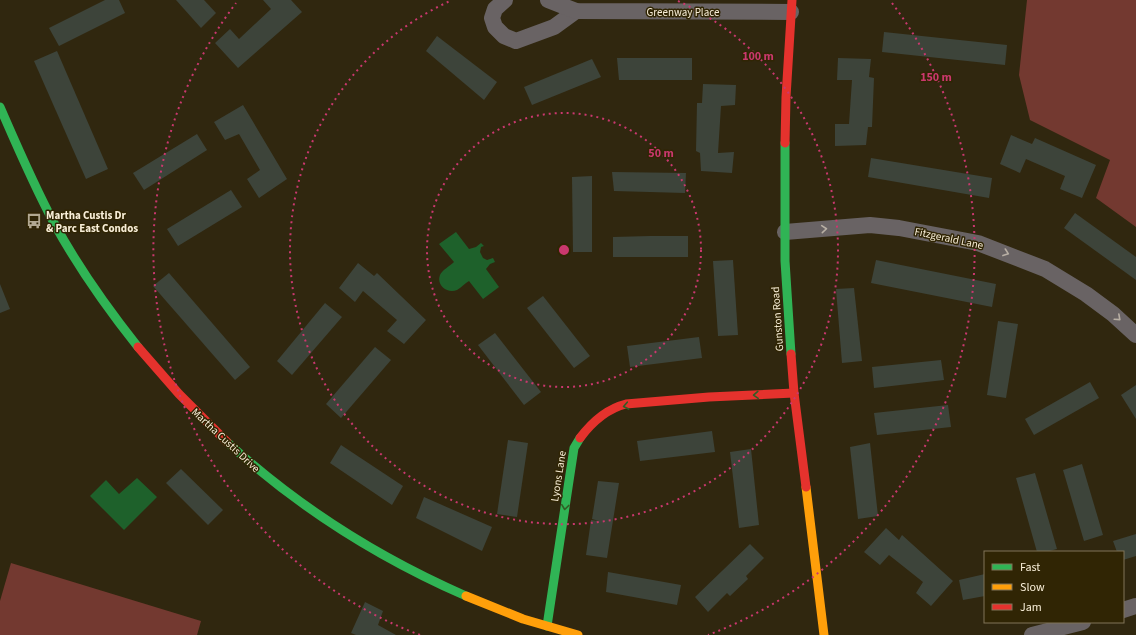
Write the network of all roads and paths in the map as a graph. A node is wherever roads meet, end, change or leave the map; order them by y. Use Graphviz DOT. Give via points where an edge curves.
graph roads {
  1 [pos="505,0"];
  2 [pos="548,0"];
  3 [pos="792,6"];
  4 [pos="576,11"];
  5 [pos="0,107"];
  6 [pos="785,232"];
  7 [pos="1136,335"];
  8 [pos="794,393"];
  9 [pos="1136,606"];
  10 [pos="1124,610"];
  11 [pos="1079,623"];
  12 [pos="547,626"];
  13 [pos="578,635"];
  14 [pos="824,635"];
  15 [pos="1032,635"];
  1 -- 4 [label="street" via="495,9 492,18 495,27 504,36 516,41 554,27"];
  2 -- 4 [label="street, Greenway Place"];
  3 -- 4 [label="street, Greenway Place"];
  3 -- 6 [label="street, Gunston Road" via="784,150"];
  5 -- 12 [label="street, Martha Custis Drive" via="28,173 62,238 91,284 147,360 228,444 292,497 356,539 427,578 517,617"];
  6 -- 7 [label="street, Fitzgerald Lane, one-way" via="870,225 978,243 1045,269 1114,314"];
  6 -- 8 [label="street, Gunston Road"];
  8 -- 12 [label="street, Lyons Lane, one-way" via="626,405 610,410 594,422 574,448"];
  8 -- 14 [label="street, Gunston Road"];
  9 -- 10 [label="street"];
  11 -- 15 [label="street"];
  12 -- 13 [label="street, Martha Custis Drive"];
}
